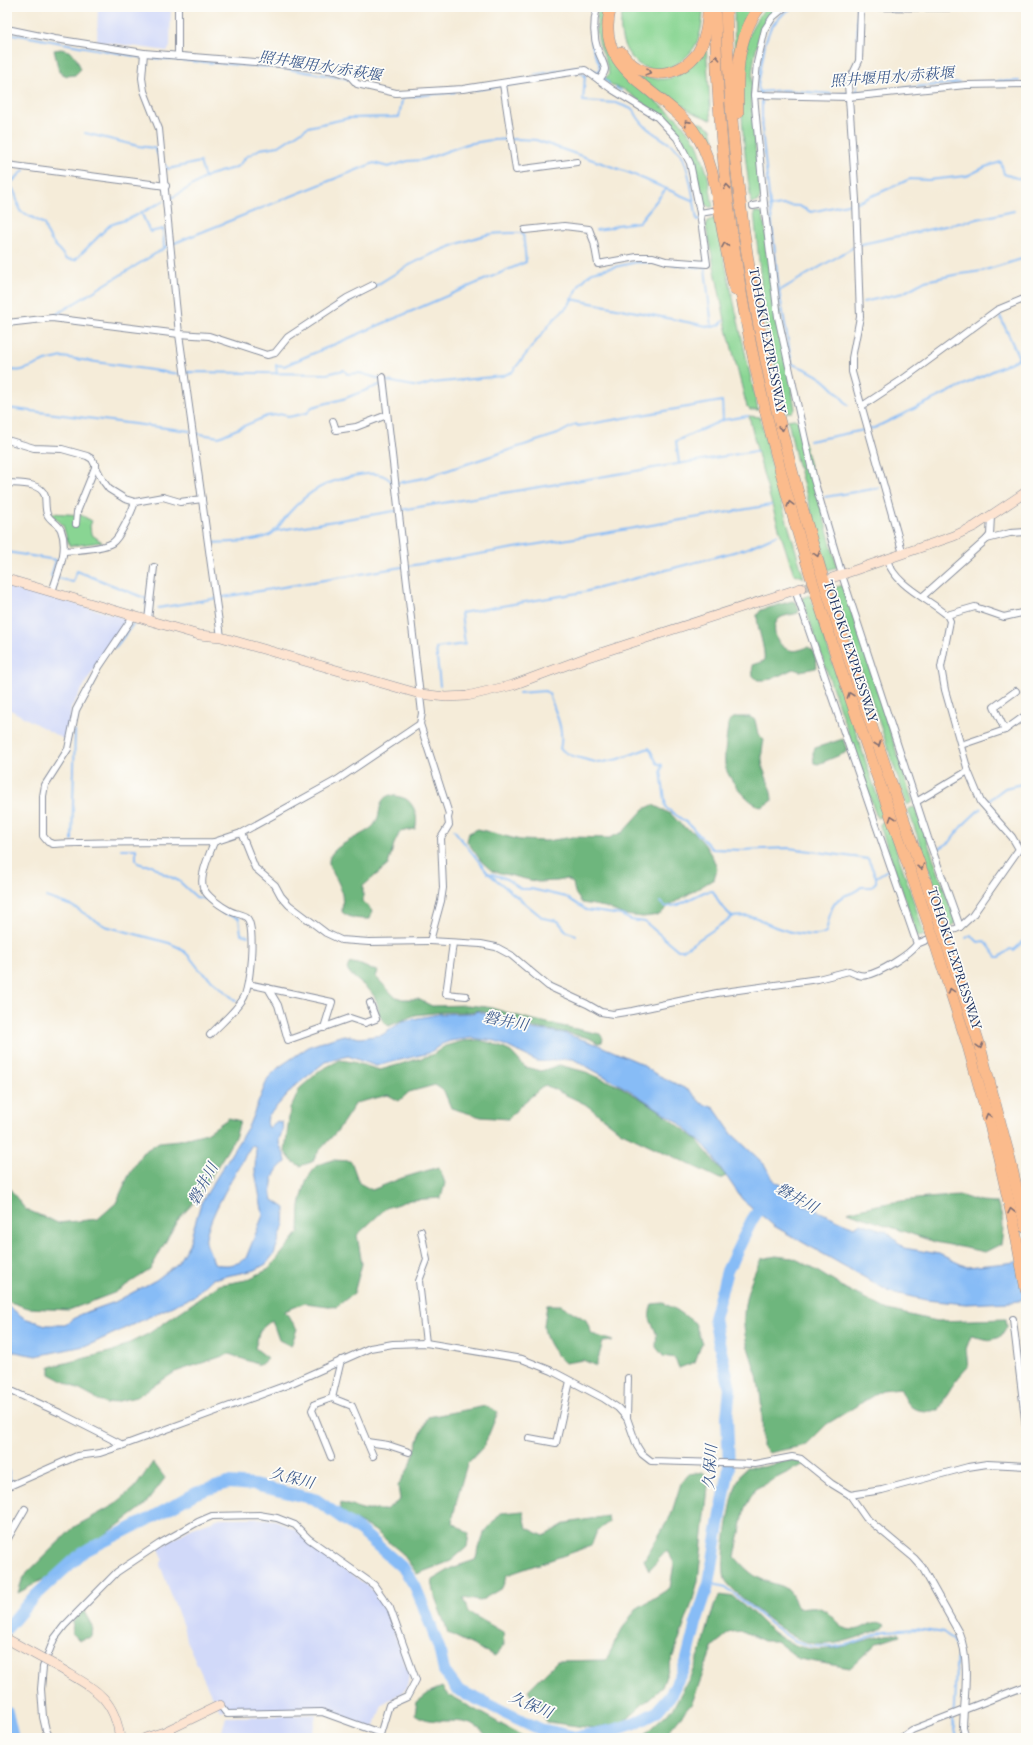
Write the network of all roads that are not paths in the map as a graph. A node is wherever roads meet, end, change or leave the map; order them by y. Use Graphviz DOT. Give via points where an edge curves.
graph roads {
  1 [pos="178,7"];
  2 [pos="597,7"];
  3 [pos="611,7"];
  4 [pos="619,7"];
  5 [pos="708,7"];
  6 [pos="715,7"];
  7 [pos="726,7"];
  8 [pos="760,7"];
  9 [pos="786,7"];
  10 [pos="861,7"];
  11 [pos="1008,8"];
  12 [pos="7,29"];
  13 [pos="144,52"];
  14 [pos="178,56"];
  15 [pos="599,80"];
  16 [pos="503,84"];
  17 [pos="1026,84"];
  18 [pos="754,95"];
  19 [pos="848,97"];
  20 [pos="577,162"];
  21 [pos="7,165"];
  22 [pos="166,186"];
  23 [pos="764,204"];
  24 [pos="753,206"];
  25 [pos="712,211"];
  26 [pos="700,213"];
  27 [pos="525,230"];
  28 [pos="747,253"];
  29 [pos="373,285"];
  30 [pos="1026,298"];
  31 [pos="7,323"];
  32 [pos="179,334"];
  33 [pos="383,377"];
  34 [pos="758,378"];
  35 [pos="862,406"];
  36 [pos="387,415"];
  37 [pos="333,421"];
  38 [pos="7,440"];
  39 [pos="96,465"];
  40 [pos="7,483"];
  41 [pos="1026,492"];
  42 [pos="202,499"];
  43 [pos="134,502"];
  44 [pos="991,516"];
  45 [pos="76,524"];
  46 [pos="1026,532"];
  47 [pos="987,539"];
  48 [pos="65,551"];
  49 [pos="903,554"];
  50 [pos="887,560"];
  51 [pos="154,567"];
  52 [pos="842,575"];
  53 [pos="832,578"];
  54 [pos="7,579"];
  55 [pos="798,589"];
  56 [pos="52,592"];
  57 [pos="922,597"];
  58 [pos="1026,612"];
  59 [pos="134,615"];
  60 [pos="947,615"];
  61 [pos="148,620"];
  62 [pos="221,636"];
  63 [pos="1016,691"];
  64 [pos="420,694"];
  65 [pos="1026,714"];
  66 [pos="420,724"];
  67 [pos="1005,730"];
  68 [pos="961,745"];
  69 [pos="968,771"];
  70 [pos="916,802"];
  71 [pos="240,833"];
  72 [pos="214,842"];
  73 [pos="1026,847"];
  74 [pos="1019,849"];
  75 [pos="958,928"];
  76 [pos="942,932"];
  77 [pos="430,941"];
  78 [pos="453,943"];
  79 [pos="917,944"];
  80 [pos="248,984"];
  81 [pos="268,988"];
  82 [pos="466,996"];
  83 [pos="370,1003"];
  84 [pos="324,1028"];
  85 [pos="210,1035"];
  86 [pos="1026,1228"];
  87 [pos="421,1231"];
  88 [pos="1026,1290"];
  89 [pos="1013,1319"];
  90 [pos="426,1343"];
  91 [pos="341,1360"];
  92 [pos="628,1378"];
  93 [pos="570,1381"];
  94 [pos="7,1389"];
  95 [pos="332,1398"];
  96 [pos="627,1418"];
  97 [pos="1026,1427"];
  98 [pos="529,1438"];
  99 [pos="367,1442"];
  100 [pos="120,1446"];
  101 [pos="409,1452"];
  102 [pos="373,1456"];
  103 [pos="331,1457"];
  104 [pos="1026,1466"];
  105 [pos="7,1487"];
  106 [pos="850,1495"];
  107 [pos="25,1509"];
  108 [pos="7,1540"];
  109 [pos="7,1639"];
  110 [pos="1026,1686"];
  111 [pos="220,1705"];
  112 [pos="963,1710"];
  113 [pos="165,1735"];
  114 [pos="379,1735"];
  115 [pos="50,1738"];
  116 [pos="120,1738"];
  117 [pos="145,1738"];
  118 [pos="901,1738"];
  119 [pos="966,1738"];
  1 -- 14 [label="street"];
  2 -- 15 [label="street" via="594,32 596,46 605,69"];
  34 -- 3 [label="highway, one-way" via="728,263 707,158 694,131 685,120 618,62 608,30"];
  4 -- 5 [label="highway, one-way" via="615,29 619,48 630,64 648,73 658,74 679,70 696,54 703,40"];
  34 -- 6 [label="highway, TOHOKU EXPRESSWAY, one-way" via="727,192 719,105"];
  7 -- 28 [label="highway, TOHOKU EXPRESSWAY" via="733,137"];
  8 -- 28 [label="highway" via="745,32 738,70 739,136"];
  9 -- 18 [label="street" via="773,17 765,29 757,63"];
  10 -- 11 [label="street"];
  10 -- 19 [label="street" via="859,61 848,84"];
  12 -- 13 [label="street"];
  13 -- 14 [label="street"];
  13 -- 22 [label="street" via="144,91 160,129"];
  14 -- 16 [label="street" via="336,71 350,76 358,84 396,93"];
  15 -- 16 [label="street" via="588,71 580,70"];
  15 -- 26 [label="street" via="657,117 677,138 690,163"];
  16 -- 20 [label="street" via="516,170"];
  17 -- 19 [label="street" via="966,85"];
  18 -- 19 [label="street"];
  18 -- 23 [label="street"];
  19 -- 35 [label="street" via="856,200 860,317 852,358 852,372"];
  21 -- 22 [label="street"];
  22 -- 32 [label="street"];
  23 -- 24 [label="street"];
  23 -- 52 [label="street" via="778,317 814,480"];
  25 -- 26 [label="street"];
  26 -- 27 [label="street" via="707,264 666,261 653,256 598,264 589,229 564,226"];
  28 -- 76 [label="highway, TOHOKU EXPRESSWAY, one-way" via="770,377 805,514 852,670"];
  29 -- 32 [label="street" via="347,298 288,336 274,353 267,355 209,336"];
  30 -- 35 [label="street" via="997,310"];
  31 -- 32 [label="street" via="52,318"];
  32 -- 42 [label="street"];
  33 -- 36 [label="street"];
  76 -- 34 [label="highway, TOHOKU EXPRESSWAY, one-way" via="816,593"];
  35 -- 49 [label="street"];
  36 -- 37 [label="street" via="356,427 336,430"];
  36 -- 64 [label="street"];
  38 -- 39 [label="street" via="34,448 74,453 92,459"];
  39 -- 43 [label="street" via="109,489 125,500"];
  39 -- 45 [label="street" via="77,512"];
  40 -- 48 [label="street" via="30,485 41,490 46,513 61,529"];
  41 -- 44 [label="street"];
  42 -- 43 [label="street" via="180,502 163,498"];
  42 -- 62 [label="street"];
  43 -- 48 [label="street" via="133,509 112,543"];
  44 -- 47 [label="street" via="990,535"];
  44 -- 49 [label="street" via="954,536"];
  46 -- 47 [label="street"];
  47 -- 57 [label="street"];
  48 -- 56 [label="street"];
  49 -- 50 [label="street"];
  50 -- 52 [label="street"];
  50 -- 57 [label="street" via="898,578"];
  51 -- 61 [label="street"];
  52 -- 53 [label="street"];
  52 -- 70 [label="street"];
  54 -- 56 [label="street"];
  55 -- 64 [label="street" via="588,657 513,686 467,696"];
  55 -- 79 [label="street"];
  56 -- 59 [label="street"];
  57 -- 60 [label="street"];
  58 -- 60 [label="street" via="1004,617 975,607"];
  59 -- 61 [label="street"];
  59 -- 72 [label="street" via="99,667 76,710 68,749 45,785 43,836 53,844"];
  60 -- 68 [label="street" via="950,621 941,667"];
  61 -- 62 [label="street" via="199,635"];
  62 -- 64 [label="street"];
  63 -- 67 [label="street" via="994,707"];
  64 -- 66 [label="street"];
  65 -- 67 [label="street"];
  66 -- 71 [label="street" via="337,780"];
  66 -- 77 [label="street" via="449,814 449,825 441,838 443,888"];
  67 -- 68 [label="street"];
  68 -- 69 [label="street"];
  69 -- 70 [label="street"];
  69 -- 74 [label="street" via="981,802 1012,837"];
  70 -- 75 [label="street"];
  71 -- 72 [label="street"];
  71 -- 77 [label="street" via="254,868 275,884 289,905 326,933 341,940"];
  72 -- 80 [label="street" via="203,876 203,887 210,896 230,911 247,918 250,923 252,938"];
  73 -- 74 [label="street"];
  74 -- 75 [label="street" via="972,916"];
  75 -- 76 [label="street"];
  75 -- 79 [label="street"];
  76 -- 86 [label="highway, TOHOKU EXPRESSWAY, one-way, bridge" via="992,1089"];
  88 -- 76 [label="highway, TOHOKU EXPRESSWAY, one-way, bridge" via="1014,1225"];
  77 -- 78 [label="street"];
  78 -- 79 [label="street" via="496,947 548,986 601,1012 613,1014 717,993 818,979 849,971 858,976 867,975 884,968 913,950"];
  78 -- 82 [label="street" via="446,994"];
  80 -- 81 [label="street"];
  80 -- 85 [label="street" via="242,1001"];
  81 -- 84 [label="street" via="332,1002"];
  81 -- 84 [label="street" via="278,1005 288,1040"];
  83 -- 84 [label="street" via="376,1019 365,1023 350,1018"];
  87 -- 90 [label="street" via="427,1260 419,1281"];
  89 -- 97 [label="street"];
  90 -- 91 [label="street" via="370,1348"];
  90 -- 93 [label="street" via="522,1359"];
  91 -- 95 [label="street"];
  91 -- 100 [label="street" via="286,1385"];
  92 -- 96 [label="street"];
  93 -- 96 [label="street" via="604,1398"];
  93 -- 98 [label="street" via="556,1443"];
  94 -- 100 [label="street" via="60,1413 119,1443"];
  95 -- 99 [label="street" via="352,1406"];
  95 -- 103 [label="street" via="315,1404 312,1410"];
  96 -- 106 [label="street" via="637,1446 651,1461 755,1464 792,1457 802,1459"];
  99 -- 101 [label="street"];
  99 -- 102 [label="street"];
  100 -- 105 [label="street" via="77,1456"];
  104 -- 106 [label="street" via="988,1464 968,1467 882,1490"];
  106 -- 112 [label="street" via="866,1518 922,1567 959,1633 965,1655"];
  107 -- 108 [label="street"];
  109 -- 116 [label="street, bridge" via="58,1667 104,1698 116,1716"];
  110 -- 112 [label="street"];
  111 -- 113 [label="street"];
  111 -- 114 [label="street" via="227,1714 322,1712"];
  112 -- 118 [label="street" via="912,1730"];
  112 -- 119 [label="street"];
  113 -- 117 [label="street"];
  114 -- 115 [label="street" via="389,1705 407,1697 416,1680 390,1608 374,1585 309,1539 295,1525 259,1515 212,1516 159,1544 117,1572 64,1626 54,1639 43,1667 42,1717"];
}
